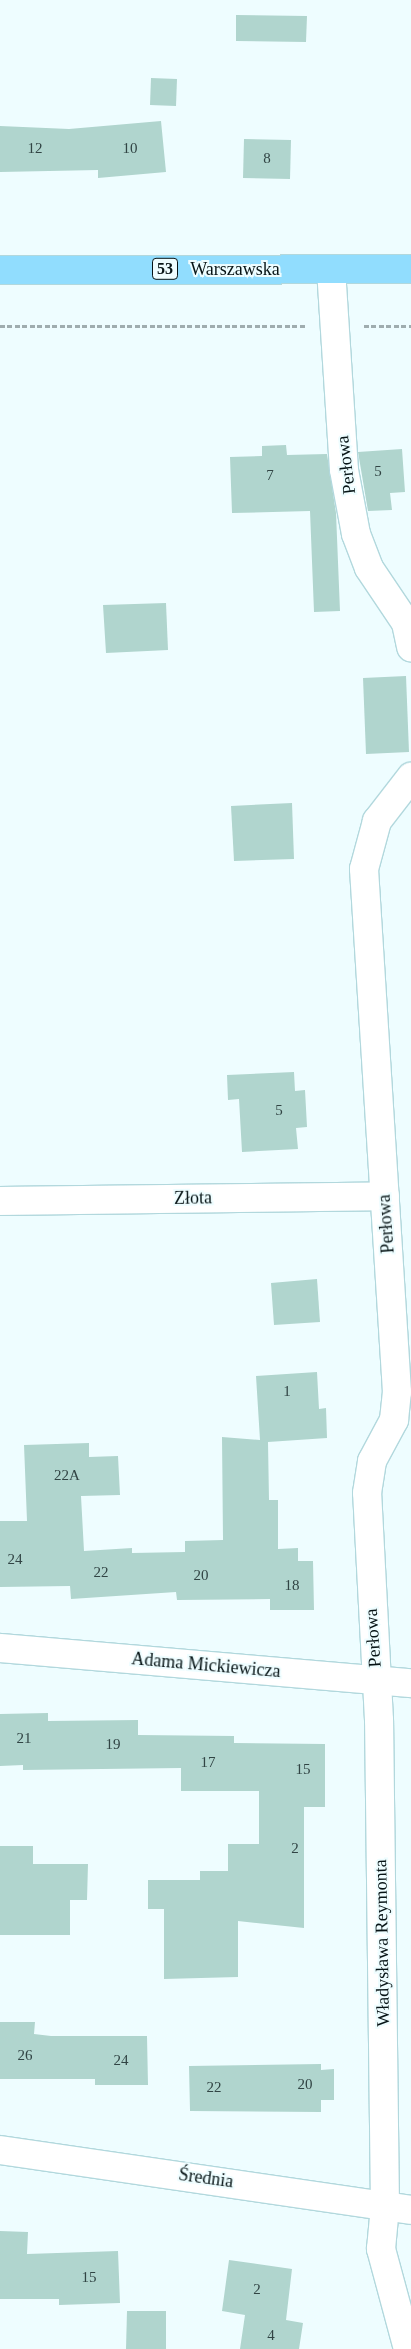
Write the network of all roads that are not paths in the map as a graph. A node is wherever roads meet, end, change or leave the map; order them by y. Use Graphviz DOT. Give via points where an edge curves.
graph roads {
  1 [pos="331,269"];
  2 [pos="411,269"];
  3 [pos="0,270"];
  4 [pos="411,647"];
  5 [pos="411,778"];
  6 [pos="384,1187"];
  7 [pos="0,1201"];
  8 [pos="0,1648"];
  9 [pos="376,1680"];
  10 [pos="411,1683"];
  11 [pos="0,2150"];
  12 [pos="398,2208"];
  13 [pos="408,2349"];
  1 -- 2 [label="main road, Warszawska / 53"];
  1 -- 3 [label="main road, Warszawska / 53"];
  1 -- 4 [label="street, Perłowa" via="344,470 356,534 369,568 406,623"];
  5 -- 6 [label="street, Perłowa" via="394,794 377,821 364,869"];
  6 -- 7 [label="street, Złota"];
  6 -- 9 [label="street, Perłowa" via="397,1392 394,1420 372,1461 367,1493"];
  8 -- 9 [label="street, Adama Mickiewicza"];
  9 -- 10 [label="street, Adama Mickiewicza"];
  9 -- 12 [label="street, Władysława Reymonta"];
  11 -- 12 [label="street, Średnia"];
  12 -- 13 [label="street, Władysława Reymonta" via="381,2250"];
}
